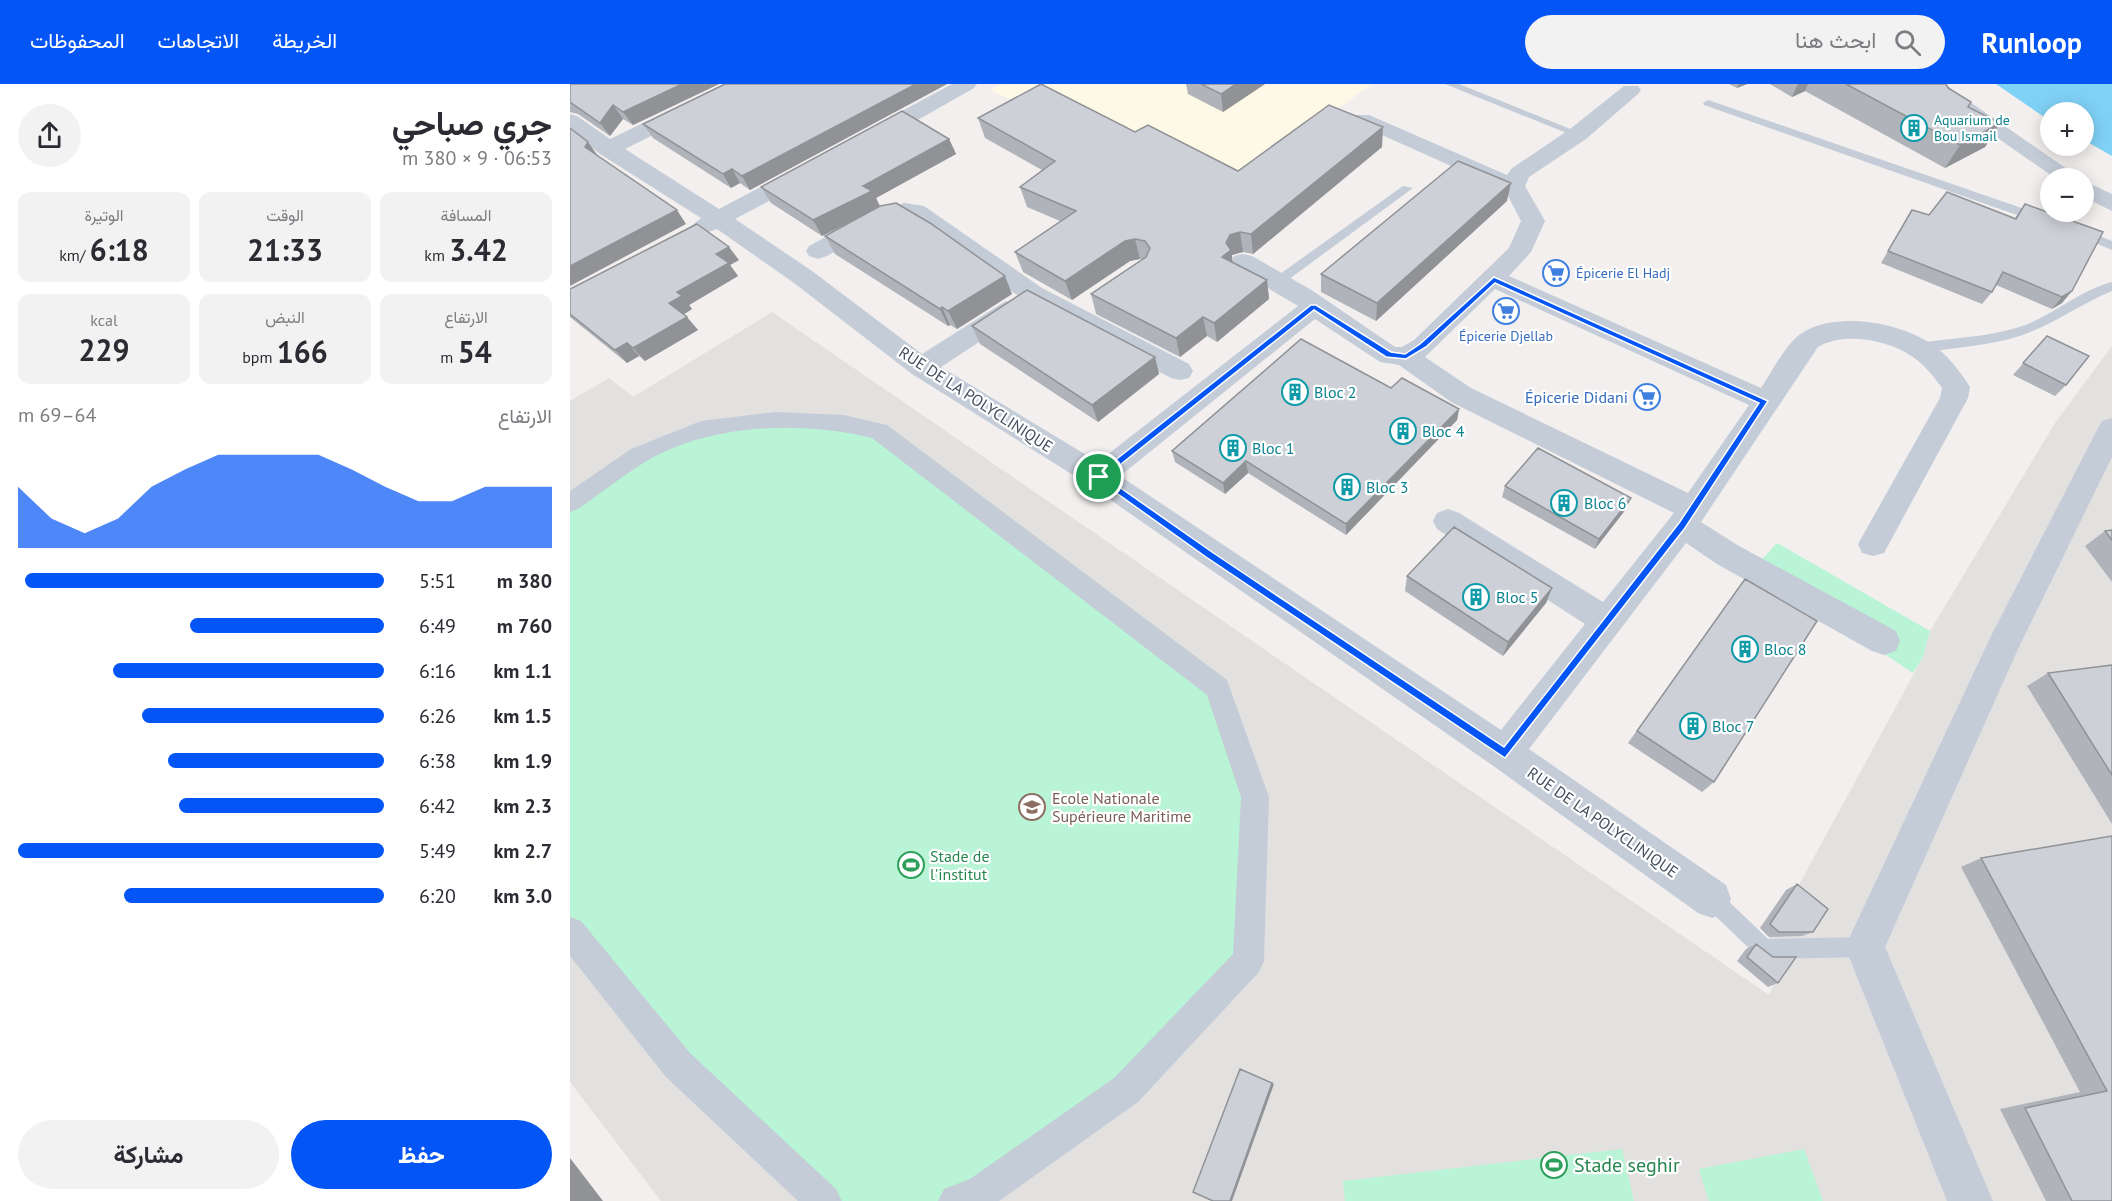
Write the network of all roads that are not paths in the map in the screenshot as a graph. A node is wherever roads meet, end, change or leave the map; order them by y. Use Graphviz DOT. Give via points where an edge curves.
graph roads {
  1 [pos="740,84"];
  2 [pos="967,84"];
  3 [pos="1450,84"];
  4 [pos="1930,84"];
  5 [pos="1631,90"];
  6 [pos="1708,103"];
  7 [pos="1362,119"];
  8 [pos="570,120"];
  9 [pos="1578,134"];
  10 [pos="851,148"];
  11 [pos="608,149"];
  12 [pos="820,165"];
  13 [pos="2054,168"];
  14 [pos="1514,186"];
  15 [pos="1407,188"];
  16 [pos="2094,194"];
  17 [pos="2112,204"];
  18 [pos="718,218"];
  19 [pos="678,240"];
  20 [pos="2112,246"];
  21 [pos="818,251"];
  22 [pos="1244,262"];
  23 [pos="1494,279"];
  24 [pos="1277,282"];
  25 [pos="2112,286"];
  26 [pos="1033,294"];
  27 [pos="1314,306"];
  28 [pos="1920,348"];
  29 [pos="1406,357"];
  30 [pos="921,367"];
  31 [pos="1180,371"];
  32 [pos="1764,401"];
  33 [pos="2112,428"];
  34 [pos="1099,477"];
  35 [pos="570,503"];
  36 [pos="1687,517"];
  37 [pos="1448,521"];
  38 [pos="1873,544"];
  39 [pos="1607,621"];
  40 [pos="1884,641"];
  41 [pos="1505,753"];
  42 [pos="1712,899"];
  43 [pos="570,932"];
  44 [pos="1865,947"];
  45 [pos="824,1201"];
  46 [pos="956,1201"];
  47 [pos="1970,1201"];
  1 -- 11 [label="street"];
  2 -- 10 [label="street"];
  3 -- 9 [label="lane"];
  4 -- 13 [label="street"];
  5 -- 9 [label="street"];
  6 -- 20 [label="lane"];
  7 -- 14 [label="street"];
  8 -- 11 [label="street, RUE DE LA POLYCLINIQUE"];
  9 -- 14 [label="street" via="1519,174"];
  11 -- 18 [label="street, RUE DE LA POLYCLINIQUE"];
  12 -- 18 [label="street" via="740,210"];
  14 -- 23 [label="street" via="1533,221 1520,252"];
  15 -- 24 [label="lane"];
  16 -- 17 [label="street"];
  18 -- 19 [label="street"];
  18 -- 30 [label="street, RUE DE LA POLYCLINIQUE"];
  21 -- 26 [label="street" via="905,208 916,211"];
  22 -- 24 [label="street"];
  23 -- 29 [label="street" via="1423,346"];
  23 -- 32 [label="street"];
  24 -- 27 [label="street"];
  25 -- 28 [label="lane" via="2019,332"];
  26 -- 30 [label="street"];
  26 -- 31 [label="street" via="1084,307"];
  27 -- 29 [label="street" via="1389,355"];
  27 -- 34 [label="street"];
  28 -- 32 [label="street" via="1885,335 1854,330 1824,334 1802,349"];
  28 -- 38 [label="street" via="1956,387 1954,398"];
  29 -- 36 [label="street" via="1461,395"];
  30 -- 34 [label="street, RUE DE LA POLYCLINIQUE"];
  32 -- 36 [label="street"];
  33 -- 44 [label="street" via="2003,646"];
  34 -- 41 [label="street, RUE DE LA POLYCLINIQUE"];
  35 -- 46 [label="street" via="639,455 709,427 775,420 844,423 879,431 1218,688 1255,797 1248,961 1126,1090 979,1194"];
  36 -- 39 [label="street"];
  36 -- 40 [label="street" via="1728,555"];
  37 -- 39 [label="street"];
  39 -- 41 [label="street"];
  41 -- 42 [label="street, RUE DE LA POLYCLINIQUE"];
  42 -- 44 [label="lane" via="1764,949"];
  43 -- 45 [label="street" via="678,1065"];
  44 -- 47 [label="street"];
}
